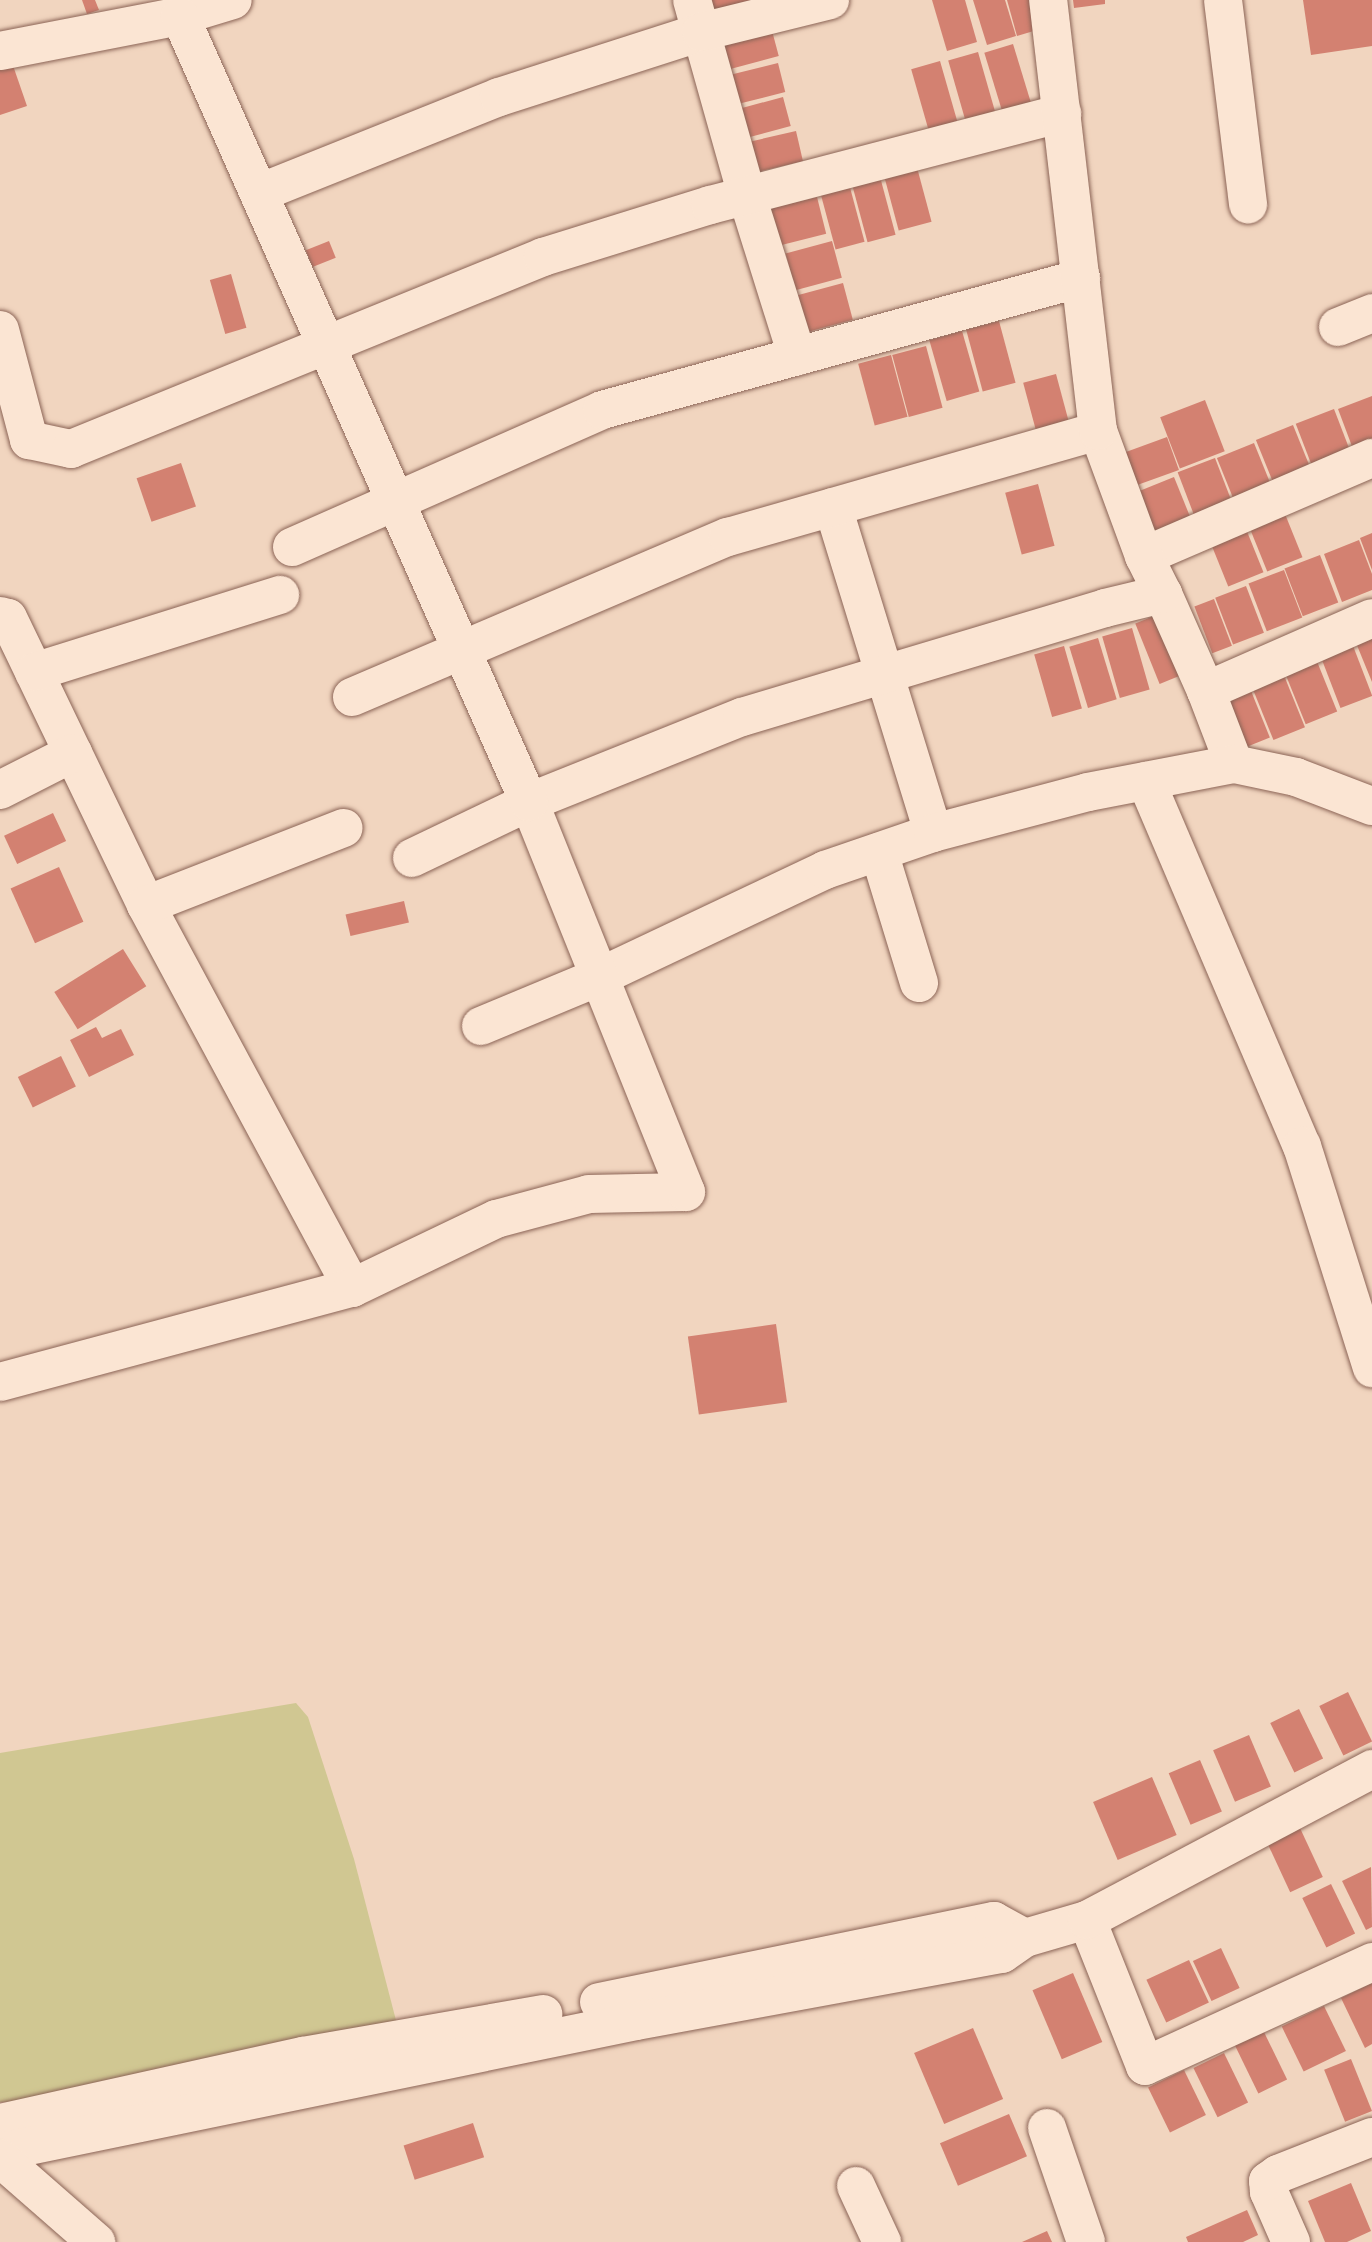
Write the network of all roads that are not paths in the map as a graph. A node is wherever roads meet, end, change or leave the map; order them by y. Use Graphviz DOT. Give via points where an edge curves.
graph roads {
  1 [pos="233,0"];
  2 [pos="830,0"];
  3 [pos="1048,0"];
  4 [pos="1223,0"];
  5 [pos="180,16"];
  6 [pos="696,16"];
  7 [pos="0,51"];
  8 [pos="1062,113"];
  9 [pos="259,193"];
  10 [pos="747,196"];
  11 [pos="1248,204"];
  12 [pos="1081,278"];
  13 [pos="0,330"];
  14 [pos="329,346"];
  15 [pos="797,356"];
  16 [pos="1098,431"];
  17 [pos="1372,457"];
  18 [pos="396,502"];
  19 [pos="833,507"];
  20 [pos="292,547"];
  21 [pos="1144,556"];
  22 [pos="1163,594"];
  23 [pos="280,595"];
  24 [pos="0,616"];
  25 [pos="1372,618"];
  26 [pos="463,650"];
  27 [pos="34,672"];
  28 [pos="883,675"];
  29 [pos="1206,691"];
  30 [pos="352,697"];
  31 [pos="73,753"];
  32 [pos="1234,764"];
  33 [pos="1146,781"];
  34 [pos="0,790"];
  35 [pos="529,802"];
  36 [pos="1372,806"];
  37 [pos="343,828"];
  38 [pos="933,833"];
  39 [pos="878,852"];
  40 [pos="412,858"];
  41 [pos="146,905"];
  42 [pos="601,976"];
  43 [pos="919,983"];
  44 [pos="481,1026"];
  45 [pos="352,1288"];
  46 [pos="1372,1368"];
  47 [pos="0,1382"];
  48 [pos="1372,1769"];
  49 [pos="1087,1920"];
  50 [pos="1372,1962"];
  51 [pos="446,2046"];
  52 [pos="0,2123"];
  53 [pos="1047,2128"];
  54 [pos="1372,2137"];
  55 [pos="0,2152"];
  56 [pos="0,2158"];
  57 [pos="856,2186"];
  58 [pos="96,2242"];
  59 [pos="882,2242"];
  60 [pos="1086,2242"];
  61 [pos="1291,2242"];
  1 -- 5 [label="street"];
  2 -- 6 [label="street"];
  3 -- 8 [label="street"];
  4 -- 11 [label="street"];
  5 -- 7 [label="street"];
  5 -- 9 [label="street"];
  6 -- 9 [label="street"];
  6 -- 10 [label="street"];
  8 -- 10 [label="street"];
  8 -- 12 [label="street"];
  9 -- 14 [label="street"];
  10 -- 14 [label="street" via="543,257"];
  10 -- 15 [label="street"];
  12 -- 15 [label="street"];
  12 -- 16 [label="street"];
  13 -- 14 [label="street" via="29,440 71,449"];
  14 -- 18 [label="street"];
  15 -- 18 [label="street" via="602,410"];
  16 -- 19 [label="street"];
  16 -- 21 [label="street"];
  17 -- 21 [label="street"];
  18 -- 20 [label="street"];
  18 -- 26 [label="street"];
  19 -- 26 [label="street" via="728,537"];
  19 -- 28 [label="street"];
  21 -- 22 [label="street"];
  22 -- 28 [label="street"];
  22 -- 29 [label="street"];
  23 -- 27 [label="street"];
  24 -- 27 [label="street" via="8,618"];
  25 -- 29 [label="street"];
  26 -- 30 [label="street"];
  26 -- 35 [label="street"];
  27 -- 31 [label="street"];
  28 -- 35 [label="street" via="742,717"];
  28 -- 38 [label="street"];
  29 -- 32 [label="street"];
  31 -- 34 [label="street"];
  31 -- 41 [label="street"];
  32 -- 33 [label="street"];
  32 -- 36 [label="street" via="1296,777"];
  33 -- 38 [label="street"];
  33 -- 46 [label="street" via="1302,1146"];
  35 -- 40 [label="street"];
  35 -- 42 [label="street"];
  37 -- 41 [label="street"];
  38 -- 39 [label="street"];
  39 -- 42 [label="street" via="825,870"];
  39 -- 43 [label="street"];
  41 -- 45 [label="street"];
  42 -- 44 [label="street"];
  42 -- 45 [label="street" via="686,1192 589,1194 496,1219"];
  45 -- 47 [label="street"];
  48 -- 49 [label="street"];
  49 -- 50 [label="street" via="1145,2066"];
  49 -- 51 [label="street" via="1025,1938 1002,1954 738,1988"];
  51 -- 52 [label="street" via="303,2056"];
  51 -- 55 [label="street"];
  53 -- 60 [label="street"];
  54 -- 61 [label="street" via="1268,2181"];
  56 -- 58 [label="street"];
  57 -- 59 [label="street"];
}
